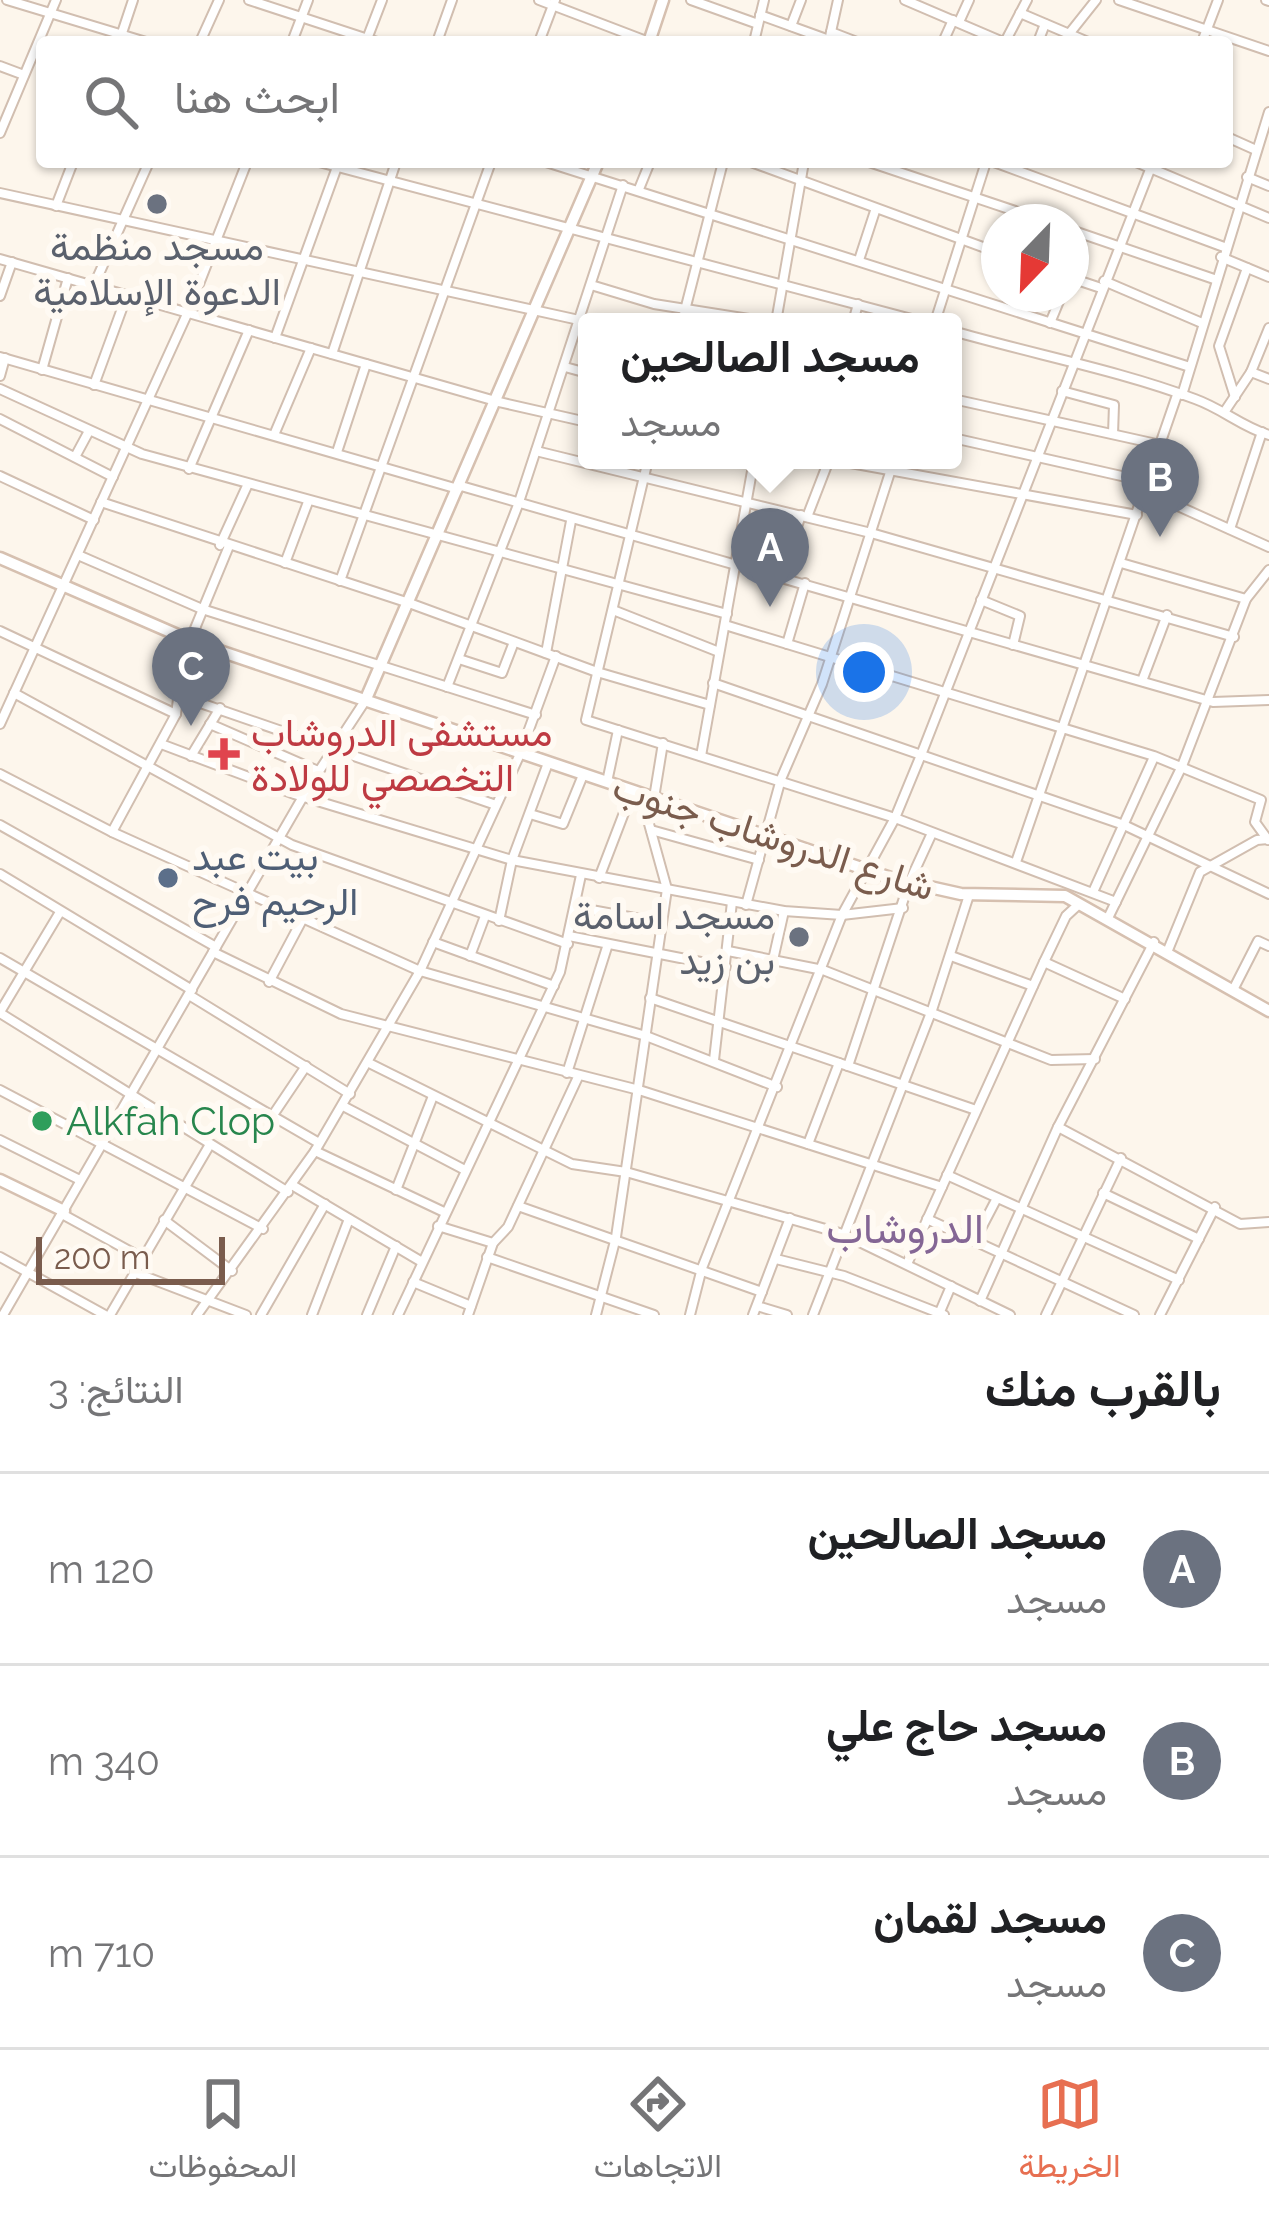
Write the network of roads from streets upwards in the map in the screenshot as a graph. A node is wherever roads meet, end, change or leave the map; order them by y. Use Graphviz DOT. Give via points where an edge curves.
graph roads {
  1 [pos="7,0"];
  2 [pos="56,0"];
  3 [pos="134,0"];
  4 [pos="219,0"];
  5 [pos="249,0"];
  6 [pos="308,0"];
  7 [pos="382,0"];
  8 [pos="452,0"];
  9 [pos="539,0"];
  10 [pos="663,0"];
  11 [pos="692,0"];
  12 [pos="764,0"];
  13 [pos="801,0"];
  14 [pos="838,0"];
  15 [pos="905,0"];
  16 [pos="969,0"];
  17 [pos="1027,0"];
  18 [pos="1096,0"];
  19 [pos="1119,0"];
  20 [pos="1218,0"];
  21 [pos="554,3"];
  22 [pos="920,3"];
  23 [pos="1020,13"];
  24 [pos="50,14"];
  25 [pos="301,18"];
  26 [pos="759,20"];
  27 [pos="956,21"];
  28 [pos="1045,24"];
  29 [pos="791,26"];
  30 [pos="1208,29"];
  31 [pos="1070,34"];
  32 [pos="43,36"];
  33 [pos="115,36"];
  34 [pos="122,36"];
  35 [pos="203,36"];
  36 [pos="294,36"];
  37 [pos="359,36"];
  38 [pos="373,36"];
  39 [pos="439,36"];
  40 [pos="541,36"];
  41 [pos="634,36"];
  42 [pos="651,36"];
  43 [pos="755,36"];
  44 [pos="824,36"];
  45 [pos="830,36"];
  46 [pos="947,36"];
  47 [pos="990,36"];
  48 [pos="1007,36"];
  49 [pos="1040,36"];
  50 [pos="1074,36"];
  51 [pos="1205,36"];
  52 [pos="1227,36"];
  53 [pos="1233,38"];
  54 [pos="1269,51"];
  55 [pos="36,53"];
  56 [pos="0,66"];
  57 [pos="24,75"];
  58 [pos="1269,112"];
  59 [pos="1,130"];
  60 [pos="1265,136"];
  61 [pos="1233,140"];
  62 [pos="1256,150"];
  63 [pos="71,168"];
  64 [pos="146,168"];
  65 [pos="245,168"];
  66 [pos="337,168"];
  67 [pos="341,168"];
  68 [pos="394,168"];
  69 [pos="489,168"];
  70 [pos="566,168"];
  71 [pos="595,168"];
  72 [pos="648,168"];
  73 [pos="721,168"];
  74 [pos="766,168"];
  75 [pos="803,168"];
  76 [pos="902,168"];
  77 [pos="993,168"];
  78 [pos="1011,168"];
  79 [pos="1151,168"];
  80 [pos="1158,168"];
  81 [pos="592,176"];
  82 [pos="1247,177"];
  83 [pos="389,181"];
  84 [pos="800,182"];
  85 [pos="623,184"];
  86 [pos="1269,186"];
  87 [pos="639,189"];
  88 [pos="0,193"];
  89 [pos="974,197"];
  90 [pos="476,203"];
  91 [pos="995,204"];
  92 [pos="56,206"];
  93 [pos="1238,206"];
  94 [pos="1134,210"];
  95 [pos="875,211"];
  96 [pos="710,213"];
  97 [pos="1269,218"];
  98 [pos="122,220"];
  99 [pos="570,228"];
  100 [pos="608,237"];
  101 [pos="1089,237"];
  102 [pos="788,239"];
  103 [pos="960,240"];
  104 [pos="216,241"];
  105 [pos="981,247"];
  106 [pos="1118,247"];
  107 [pos="1223,252"];
  108 [pos="0,259"];
  109 [pos="302,260"];
  110 [pos="859,260"];
  111 [pos="12,262"];
  112 [pos="698,262"];
  113 [pos="1246,268"];
  114 [pos="359,272"];
  115 [pos="1269,277"];
  116 [pos="68,278"];
  117 [pos="1214,280"];
  118 [pos="1089,282"];
  119 [pos="94,285"];
  120 [pos="591,285"];
  121 [pos="781,285"];
  122 [pos="1102,285"];
  123 [pos="945,288"];
  124 [pos="446,290"];
  125 [pos="127,295"];
  126 [pos="0,296"];
  127 [pos="858,304"];
  128 [pos="686,309"];
  129 [pos="188,312"];
  130 [pos="536,312"];
  131 [pos="1055,312"];
  132 [pos="586,313"];
  133 [pos="685,313"];
  134 [pos="712,313"];
  135 [pos="774,313"];
  136 [pos="856,313"];
  137 [pos="890,313"];
  138 [pos="938,313"];
  139 [pos="578,320"];
  140 [pos="1050,323"];
  141 [pos="1202,323"];
  142 [pos="1269,329"];
  143 [pos="249,330"];
  144 [pos="962,334"];
  145 [pos="1083,334"];
  146 [pos="578,336"];
  147 [pos="275,338"];
  148 [pos="311,348"];
  149 [pos="332,354"];
  150 [pos="3,357"];
  151 [pos="366,364"];
  152 [pos="1072,365"];
  153 [pos="565,367"];
  154 [pos="1190,367"];
  155 [pos="42,370"];
  156 [pos="578,371"];
  157 [pos="1251,372"];
  158 [pos="0,376"];
  159 [pos="416,378"];
  160 [pos="1269,379"];
  161 [pos="94,385"];
  162 [pos="0,389"];
  163 [pos="1062,392"];
  164 [pos="1180,395"];
  165 [pos="1235,397"];
  166 [pos="148,400"];
  167 [pos="962,401"];
  168 [pos="499,402"];
  169 [pos="1225,411"];
  170 [pos="549,412"];
  171 [pos="211,417"];
  172 [pos="0,419"];
  173 [pos="578,420"];
  174 [pos="1051,421"];
  175 [pos="89,431"];
  176 [pos="1112,434"];
  177 [pos="1265,434"];
  178 [pos="274,435"];
  179 [pos="962,440"];
  180 [pos="1161,445"];
  181 [pos="127,448"];
  182 [pos="536,451"];
  183 [pos="337,452"];
  184 [pos="75,457"];
  185 [pos="1036,458"];
  186 [pos="578,461"];
  187 [pos="386,467"];
  188 [pos="189,469"];
  189 [pos="614,469"];
  190 [pos="646,469"];
  191 [pos="752,469"];
  192 [pos="827,469"];
  193 [pos="879,469"];
  194 [pos="890,471"];
  195 [pos="0,476"];
  196 [pos="645,476"];
  197 [pos="113,477"];
  198 [pos="1148,482"];
  199 [pos="247,485"];
  200 [pos="460,488"];
  201 [pos="1022,494"];
  202 [pos="101,502"];
  203 [pos="308,502"];
  204 [pos="747,502"];
  205 [pos="518,505"];
  206 [pos="1178,506"];
  207 [pos="1136,515"];
  208 [pos="804,516"];
  209 [pos="364,518"];
  210 [pos="94,520"];
  211 [pos="571,521"];
  212 [pos="1230,529"];
  213 [pos="871,532"];
  214 [pos="439,536"];
  215 [pos="630,536"];
  216 [pos="224,545"];
  217 [pos="1269,547"];
  218 [pos="500,553"];
  219 [pos="78,555"];
  220 [pos="0,558"];
  221 [pos="285,563"];
  222 [pos="737,563"];
  223 [pos="1121,563"];
  224 [pos="994,566"];
  225 [pos="559,568"];
  226 [pos="1269,570"];
  227 [pos="782,575"];
  228 [pos="340,581"];
  229 [pos="805,583"];
  230 [pos="620,584"];
  231 [pos="62,589"];
  232 [pos="850,596"];
  233 [pos="1110,598"];
  234 [pos="1246,599"];
  235 [pos="981,600"];
  236 [pos="409,603"];
  237 [pos="202,609"];
  238 [pos="613,610"];
  239 [pos="1167,615"];
  240 [pos="726,620"];
  241 [pos="471,627"];
  242 [pos="0,631"];
  243 [pos="968,632"];
  244 [pos="1234,637"];
  245 [pos="190,640"];
  246 [pos="514,643"];
  247 [pos="787,644"];
  248 [pos="1013,645"];
  249 [pos="33,648"];
  250 [pos="719,652"];
  251 [pos="551,654"];
  252 [pos="459,658"];
  253 [pos="830,658"];
  254 [pos="381,664"];
  255 [pos="1085,664"];
  256 [pos="597,672"];
  257 [pos="1142,681"];
  258 [pos="713,683"];
  259 [pos="447,687"];
  260 [pos="14,693"];
  261 [pos="944,693"];
  262 [pos="177,695"];
  263 [pos="1207,700"];
  264 [pos="1269,700"];
  265 [pos="365,701"];
  266 [pos="4,705"];
  267 [pos="710,705"];
  268 [pos="220,708"];
  269 [pos="176,714"];
  270 [pos="536,715"];
  271 [pos="811,716"];
  272 [pos="0,724"];
  273 [pos="210,724"];
  274 [pos="1061,728"];
  275 [pos="618,730"];
  276 [pos="663,743"];
  277 [pos="161,744"];
  278 [pos="333,748"];
  279 [pos="520,754"];
  280 [pos="921,755"];
  281 [pos="191,756"];
  282 [pos="701,756"];
  283 [pos="1154,756"];
  284 [pos="548,763"];
  285 [pos="1182,766"];
  286 [pos="149,767"];
  287 [pos="318,771"];
  288 [pos="0,774"];
  289 [pos="583,775"];
  290 [pos="781,779"];
  291 [pos="607,784"];
  292 [pos="1038,795"];
  293 [pos="642,796"];
  294 [pos="303,797"];
  295 [pos="496,805"];
  296 [pos="530,814"];
  297 [pos="895,818"];
  298 [pos="0,825"];
  299 [pos="1124,825"];
  300 [pos="651,830"];
  301 [pos="112,832"];
  302 [pos="932,833"];
  303 [pos="766,836"];
  304 [pos="1150,836"];
  305 [pos="279,837"];
  306 [pos="1269,840"];
  307 [pos="476,852"];
  308 [pos="512,860"];
  309 [pos="759,860"];
  310 [pos="1016,862"];
  311 [pos="1211,866"];
  312 [pos="866,870"];
  313 [pos="0,874"];
  314 [pos="582,875"];
  315 [pos="599,878"];
  316 [pos="909,883"];
  317 [pos="668,890"];
  318 [pos="1093,892"];
  319 [pos="1269,894"];
  320 [pos="247,895"];
  321 [pos="970,895"];
  322 [pos="732,902"];
  323 [pos="1081,902"];
  324 [pos="1116,902"];
  325 [pos="451,904"];
  326 [pos="746,904"];
  327 [pos="575,908"];
  328 [pos="903,908"];
  329 [pos="784,910"];
  330 [pos="61,912"];
  331 [pos="842,915"];
  332 [pos="485,916"];
  333 [pos="1108,916"];
  334 [pos="302,920"];
  335 [pos="499,921"];
  336 [pos="662,923"];
  337 [pos="569,940"];
  338 [pos="1154,942"];
  339 [pos="433,943"];
  340 [pos="608,944"];
  341 [pos="1269,946"];
  342 [pos="214,950"];
  343 [pos="1168,950"];
  344 [pos="728,951"];
  345 [pos="654,953"];
  346 [pos="470,956"];
  347 [pos="951,956"];
  348 [pos="0,958"];
  349 [pos="773,960"];
  350 [pos="1044,962"];
  351 [pos="726,967"];
  352 [pos="823,970"];
  353 [pos="420,971"];
  354 [pos="25,973"];
  355 [pos="269,982"];
  356 [pos="554,986"];
  357 [pos="1033,986"];
  358 [pos="1234,988"];
  359 [pos="877,990"];
  360 [pos="190,992"];
  361 [pos="650,998"];
  362 [pos="1125,999"];
  363 [pos="544,1007"];
  364 [pos="932,1010"];
  365 [pos="1269,1011"];
  366 [pos="0,1012"];
  367 [pos="587,1019"];
  368 [pos="720,1021"];
  369 [pos="385,1026"];
  370 [pos="646,1036"];
  371 [pos="1009,1042"];
  372 [pos="791,1047"];
  373 [pos="155,1052"];
  374 [pos="1095,1059"];
  375 [pos="713,1060"];
  376 [pos="519,1063"];
  377 [pos="369,1064"];
  378 [pos="844,1065"];
  379 [pos="305,1066"];
  380 [pos="567,1073"];
  381 [pos="578,1077"];
  382 [pos="903,1086"];
  383 [pos="777,1087"];
  384 [pos="0,1090"];
  385 [pos="638,1090"];
  386 [pos="350,1094"];
  387 [pos="131,1096"];
  388 [pos="434,1096"];
  389 [pos="343,1106"];
  390 [pos="976,1110"];
  391 [pos="271,1118"];
  392 [pos="488,1123"];
  393 [pos="761,1127"];
  394 [pos="1058,1127"];
  395 [pos="0,1140"];
  396 [pos="808,1144"];
  397 [pos="209,1145"];
  398 [pos="418,1145"];
  399 [pos="100,1147"];
  400 [pos="317,1147"];
  401 [pos="544,1151"];
  402 [pos="1121,1158"];
  403 [pos="868,1164"];
  404 [pos="465,1170"];
  405 [pos="626,1172"];
  406 [pos="947,1175"];
  407 [pos="0,1180"];
  408 [pos="80,1180"];
  409 [pos="181,1187"];
  410 [pos="942,1187"];
  411 [pos="290,1188"];
  412 [pos="396,1190"];
  413 [pos="1103,1193"];
  414 [pos="997,1198"];
  415 [pos="730,1200"];
  416 [pos="325,1204"];
  417 [pos="518,1206"];
  418 [pos="1215,1207"];
  419 [pos="1021,1209"];
  420 [pos="63,1213"];
  421 [pos="444,1213"];
  422 [pos="790,1218"];
  423 [pos="349,1219"];
  424 [pos="927,1219"];
  425 [pos="164,1220"];
  426 [pos="1269,1222"];
  427 [pos="438,1226"];
  428 [pos="263,1229"];
  429 [pos="843,1234"];
  430 [pos="1082,1236"];
  431 [pos="616,1237"];
  432 [pos="1199,1239"];
  433 [pos="975,1240"];
  434 [pos="493,1243"];
  435 [pos="396,1246"];
  436 [pos="1001,1252"];
  437 [pos="0,1257"];
  438 [pos="487,1257"];
  439 [pos="144,1259"];
  440 [pos="776,1259"];
  441 [pos="422,1262"];
  442 [pos="907,1264"];
  443 [pos="702,1268"];
  444 [pos="232,1271"];
  445 [pos="829,1271"];
  446 [pos="27,1273"];
  447 [pos="136,1273"];
  448 [pos="1179,1280"];
  449 [pos="1063,1281"];
  450 [pos="413,1282"];
  451 [pos="951,1286"];
  452 [pos="763,1292"];
  453 [pos="601,1298"];
  454 [pos="210,1300"];
  455 [pos="980,1301"];
  456 [pos="82,1303"];
  457 [pos="469,1310"];
  458 [pos="755,1310"];
  459 [pos="940,1314"];
  460 [pos="3,1315"];
  461 [pos="76,1315"];
  462 [pos="107,1315"];
  463 [pos="197,1315"];
  464 [pos="246,1315"];
  465 [pos="260,1315"];
  466 [pos="312,1315"];
  467 [pos="367,1315"];
  468 [pos="398,1315"];
  469 [pos="596,1315"];
  470 [pos="654,1315"];
  471 [pos="690,1315"];
  472 [pos="787,1315"];
  473 [pos="813,1315"];
  474 [pos="1010,1315"];
  475 [pos="1046,1315"];
  476 [pos="1134,1315"];
  477 [pos="1160,1315"];
  1 -- 24 [label="street"];
  2 -- 24 [label="street"];
  3 -- 34 [label="street"];
  4 -- 35 [label="street"];
  5 -- 25 [label="street"];
  6 -- 25 [label="street"];
  7 -- 38 [label="street"];
  8 -- 39 [label="street"];
  9 -- 21 [label="street"];
  10 -- 42 [label="street"];
  11 -- 26 [label="street"];
  12 -- 26 [label="street"];
  13 -- 29 [label="street"];
  14 -- 45 [label="street"];
  15 -- 22 [label="street"];
  16 -- 27 [label="street"];
  17 -- 23 [label="street"];
  18 -- 31 [label="street"];
  19 -- 30 [label="street"];
  20 -- 30 [label="street"];
  21 -- 40 [label="street"];
  21 -- 41 [label="street"];
  22 -- 27 [label="street"];
  23 -- 28 [label="street"];
  23 -- 48 [label="street"];
  24 -- 32 [label="street"];
  24 -- 33 [label="street"];
  25 -- 36 [label="street"];
  25 -- 37 [label="street"];
  26 -- 29 [label="street"];
  26 -- 43 [label="street"];
  27 -- 46 [label="street"];
  27 -- 47 [label="street"];
  28 -- 31 [label="street"];
  28 -- 49 [label="street"];
  29 -- 44 [label="street"];
  30 -- 51 [label="street"];
  30 -- 52 [label="street"];
  31 -- 50 [label="street"];
  53 -- 54 [label="street"];
  55 -- 57 [label="street"];
  56 -- 57 [label="street"];
  57 -- 59 [label="street"];
  58 -- 60 [label="street"];
  60 -- 62 [label="street"];
  61 -- 62 [label="street"];
  62 -- 82 [label="street"];
  63 -- 92 [label="street"];
  64 -- 98 [label="street"];
  65 -- 104 [label="street"];
  66 -- 109 [label="street"];
  67 -- 83 [label="street"];
  68 -- 83 [label="street"];
  69 -- 90 [label="street"];
  70 -- 81 [label="street"];
  71 -- 81 [label="street"];
  72 -- 87 [label="street"];
  73 -- 96 [label="street"];
  74 -- 84 [label="street"];
  75 -- 84 [label="street"];
  76 -- 89 [label="street"];
  77 -- 89 [label="street"];
  78 -- 94 [label="street"];
  79 -- 94 [label="street"];
  80 -- 93 [label="street"];
  81 -- 85 [label="street"];
  81 -- 99 [label="street"];
  82 -- 86 [label="street"];
  82 -- 93 [label="street"];
  83 -- 90 [label="street"];
  83 -- 114 [label="street"];
  84 -- 95 [label="street"];
  84 -- 102 [label="street"];
  85 -- 87 [label="street"];
  85 -- 100 [label="street"];
  87 -- 96 [label="street"];
  88 -- 92 [label="street"];
  89 -- 91 [label="street"];
  89 -- 103 [label="street"];
  90 -- 99 [label="street"];
  90 -- 124 [label="street"];
  92 -- 98 [label="street"];
  93 -- 97 [label="street"];
  93 -- 107 [label="street"];
  94 -- 106 [label="street"];
  94 -- 107 [label="street"];
  95 -- 103 [label="street"];
  95 -- 110 [label="street"];
  96 -- 102 [label="street"];
  96 -- 112 [label="street"];
  98 -- 104 [label="street"];
  98 -- 119 [label="street"];
  99 -- 100 [label="street"];
  99 -- 130 [label="street"];
  100 -- 112 [label="street"];
  100 -- 120 [label="street"];
  101 -- 106 [label="street"];
  102 -- 110 [label="street"];
  102 -- 121 [label="street"];
  103 -- 105 [label="street"];
  103 -- 123 [label="street"];
  104 -- 109 [label="street"];
  104 -- 129 [label="street"];
  106 -- 117 [label="street"];
  106 -- 122 [label="street"];
  107 -- 113 [label="street"];
  107 -- 117 [label="street"];
  108 -- 111 [label="street"];
  109 -- 114 [label="street"];
  109 -- 147 [label="street"];
  110 -- 123 [label="street"];
  111 -- 116 [label="street"];
  111 -- 126 [label="street"];
  112 -- 121 [label="street"];
  112 -- 128 [label="street"];
  113 -- 115 [label="street"];
  113 -- 165 [label="street" via="1219,346"];
  114 -- 124 [label="street"];
  114 -- 149 [label="street"];
  116 -- 119 [label="street"];
  116 -- 155 [label="street"];
  117 -- 141 [label="street"];
  118 -- 122 [label="street"];
  119 -- 125 [label="street"];
  120 -- 128 [label="street"];
  120 -- 132 [label="street"];
  121 -- 127 [label="street"];
  121 -- 135 [label="street"];
  122 -- 141 [label="street"];
  122 -- 145 [label="street"];
  123 -- 138 [label="street"];
  123 -- 140 [label="street"];
  124 -- 130 [label="street"];
  124 -- 159 [label="street"];
  125 -- 129 [label="street"];
  125 -- 161 [label="street"];
  127 -- 136 [label="street"];
  127 -- 137 [label="street"];
  128 -- 133 [label="street"];
  128 -- 134 [label="street"];
  129 -- 143 [label="street"];
  129 -- 166 [label="street"];
  130 -- 139 [label="street"];
  130 -- 168 [label="street"];
  131 -- 140 [label="street"];
  140 -- 145 [label="street"];
  141 -- 154 [label="street"];
  142 -- 157 [label="street"];
  143 -- 147 [label="street"];
  143 -- 171 [label="street"];
  144 -- 152 [label="street"];
  145 -- 152 [label="street"];
  145 -- 154 [label="street"];
  146 -- 153 [label="street"];
  147 -- 148 [label="street"];
  148 -- 149 [label="street"];
  148 -- 178 [label="street"];
  149 -- 151 [label="street"];
  150 -- 155 [label="street"];
  150 -- 158 [label="street"];
  151 -- 159 [label="street"];
  151 -- 183 [label="street"];
  152 -- 163 [label="street"];
  152 -- 164 [label="street"];
  153 -- 156 [label="street"];
  153 -- 170 [label="street"];
  154 -- 164 [label="street"];
  155 -- 161 [label="street"];
  157 -- 160 [label="street"];
  157 -- 165 [label="street"];
  159 -- 168 [label="street"];
  159 -- 187 [label="street"];
  161 -- 166 [label="street"];
  162 -- 175 [label="street"];
  163 -- 174 [label="street"];
  163 -- 176 [label="street" via="1114,405"];
  164 -- 169 [label="street"];
  164 -- 180 [label="street"];
  165 -- 169 [label="street"];
  166 -- 171 [label="street"];
  166 -- 181 [label="street"];
  167 -- 174 [label="street"];
  168 -- 170 [label="street"];
  168 -- 200 [label="street"];
  169 -- 177 [label="street"];
  170 -- 173 [label="street"];
  170 -- 182 [label="street"];
  171 -- 178 [label="street"];
  171 -- 188 [label="street"];
  172 -- 184 [label="street"];
  174 -- 176 [label="street"];
  174 -- 185 [label="street"];
  175 -- 181 [label="street"];
  175 -- 184 [label="street"];
  176 -- 180 [label="street"];
  177 -- 212 [label="street"];
  178 -- 183 [label="street"];
  179 -- 185 [label="street"];
  180 -- 198 [label="street"];
  181 -- 188 [label="street"];
  181 -- 197 [label="street"];
  182 -- 186 [label="street"];
  182 -- 205 [label="street"];
  183 -- 187 [label="street"];
  184 -- 197 [label="street"];
  185 -- 198 [label="street"];
  185 -- 201 [label="street"];
  187 -- 200 [label="street"];
  187 -- 209 [label="street"];
  188 -- 199 [label="street"];
  189 -- 196 [label="street"];
  190 -- 196 [label="street"];
  191 -- 204 [label="street"];
  192 -- 208 [label="street"];
  193 -- 194 [label="street"];
  194 -- 201 [label="street"];
  194 -- 213 [label="street"];
  195 -- 210 [label="street"];
  196 -- 204 [label="street"];
  196 -- 215 [label="street"];
  197 -- 202 [label="street"];
  198 -- 207 [label="street"];
  199 -- 203 [label="street"];
  199 -- 216 [label="street"];
  200 -- 205 [label="street"];
  200 -- 214 [label="street"];
  201 -- 207 [label="street"];
  201 -- 224 [label="street"];
  202 -- 210 [label="street"];
  202 -- 216 [label="street"];
  203 -- 209 [label="street"];
  203 -- 221 [label="street"];
  204 -- 208 [label="street"];
  204 -- 222 [label="street"];
  205 -- 211 [label="street"];
  205 -- 218 [label="street"];
  206 -- 212 [label="street"];
  207 -- 223 [label="street"];
  208 -- 213 [label="street"];
  208 -- 227 [label="street"];
  209 -- 214 [label="street"];
  209 -- 228 [label="street"];
  210 -- 219 [label="street"];
  211 -- 215 [label="street"];
  211 -- 225 [label="street"];
  212 -- 217 [label="street"];
  213 -- 224 [label="street"];
  213 -- 232 [label="street"];
  214 -- 218 [label="street"];
  214 -- 236 [label="street"];
  215 -- 222 [label="street"];
  215 -- 230 [label="street"];
  216 -- 221 [label="street"];
  216 -- 237 [label="street"];
  218 -- 225 [label="street"];
  218 -- 241 [label="street"];
  219 -- 231 [label="street"];
  219 -- 237 [label="street"];
  220 -- 231 [label="street, شارع الدروشاب جنوب"];
  221 -- 228 [label="street"];
  222 -- 227 [label="street"];
  222 -- 240 [label="street"];
  223 -- 233 [label="street"];
  223 -- 234 [label="street"];
  224 -- 233 [label="street"];
  224 -- 235 [label="street"];
  225 -- 230 [label="street"];
  225 -- 251 [label="street"];
  226 -- 234 [label="street"];
  227 -- 229 [label="street"];
  228 -- 236 [label="street"];
  229 -- 232 [label="street"];
  229 -- 247 [label="street"];
  230 -- 238 [label="street"];
  230 -- 240 [label="street"];
  231 -- 245 [label="street, شارع الدروشاب جنوب"];
  231 -- 249 [label="street"];
  232 -- 243 [label="street"];
  232 -- 253 [label="street"];
  233 -- 239 [label="street"];
  233 -- 255 [label="street"];
  234 -- 244 [label="street"];
  235 -- 243 [label="street"];
  235 -- 248 [label="street" via="1020,616"];
  236 -- 241 [label="street"];
  236 -- 254 [label="street"];
  237 -- 245 [label="street"];
  237 -- 254 [label="street"];
  238 -- 250 [label="street"];
  238 -- 256 [label="street"];
  239 -- 244 [label="street"];
  239 -- 257 [label="street"];
  240 -- 247 [label="street"];
  240 -- 250 [label="street"];
  241 -- 246 [label="street"];
  241 -- 252 [label="street"];
  242 -- 249 [label="street"];
  243 -- 248 [label="street"];
  243 -- 261 [label="street"];
  244 -- 263 [label="street"];
  245 -- 262 [label="street"];
  245 -- 265 [label="street, شارع الدروشاب جنوب"];
  246 -- 251 [label="street"];
  246 -- 252 [label="street" via="502,673"];
  247 -- 253 [label="street"];
  248 -- 255 [label="street"];
  249 -- 260 [label="street"];
  249 -- 269 [label="street"];
  250 -- 258 [label="street"];
  251 -- 256 [label="street"];
  251 -- 270 [label="street"];
  252 -- 259 [label="street"];
  253 -- 261 [label="street"];
  253 -- 271 [label="street"];
  254 -- 259 [label="street"];
  254 -- 265 [label="street"];
  255 -- 257 [label="street"];
  255 -- 274 [label="street"];
  256 -- 267 [label="street"];
  256 -- 275 [label="street" via="586,720"];
  257 -- 263 [label="street"];
  258 -- 267 [label="street"];
  258 -- 271 [label="street"];
  259 -- 270 [label="street"];
  260 -- 266 [label="street"];
  260 -- 286 [label="street"];
  261 -- 274 [label="street"];
  261 -- 280 [label="street"];
  262 -- 268 [label="street"];
  262 -- 269 [label="street"];
  263 -- 264 [label="street"];
  263 -- 285 [label="street"];
  265 -- 278 [label="street"];
  265 -- 279 [label="street, شارع الدروشاب جنوب"];
  266 -- 272 [label="street"];
  267 -- 282 [label="street"];
  268 -- 273 [label="street"];
  268 -- 278 [label="street"];
  269 -- 277 [label="street"];
  270 -- 279 [label="street"];
  271 -- 280 [label="street"];
  271 -- 290 [label="street"];
  273 -- 281 [label="street"];
  273 -- 287 [label="street"];
  274 -- 283 [label="street"];
  274 -- 292 [label="street"];
  275 -- 276 [label="street"];
  275 -- 291 [label="street"];
  276 -- 282 [label="street"];
  276 -- 293 [label="street"];
  277 -- 281 [label="street"];
  277 -- 286 [label="street"];
  278 -- 287 [label="street"];
  278 -- 295 [label="street"];
  279 -- 284 [label="street, شارع الدروشاب جنوب"];
  279 -- 295 [label="street"];
  280 -- 292 [label="street"];
  280 -- 297 [label="street"];
  281 -- 294 [label="street"];
  282 -- 290 [label="street"];
  283 -- 285 [label="street"];
  283 -- 299 [label="street"];
  284 -- 289 [label="street, شارع الدروشاب جنوب"];
  284 -- 296 [label="street"];
  285 -- 304 [label="street"];
  285 -- 306 [label="street" via="1261,800 1255,822"];
  286 -- 301 [label="street"];
  286 -- 305 [label="street"];
  287 -- 294 [label="street"];
  288 -- 301 [label="street"];
  289 -- 291 [label="street, شارع الدروشاب جنوب"];
  289 -- 296 [label="street" via="563,824"];
  290 -- 297 [label="street"];
  290 -- 303 [label="street"];
  291 -- 293 [label="street, شارع الدروشاب جنوب"];
  292 -- 299 [label="street"];
  292 -- 310 [label="street"];
  293 -- 300 [label="street"];
  293 -- 303 [label="street, شارع الدروشاب جنوب"];
  293 -- 315 [label="street"];
  294 -- 305 [label="street"];
  294 -- 307 [label="street"];
  295 -- 307 [label="street"];
  296 -- 308 [label="street"];
  297 -- 302 [label="street"];
  297 -- 312 [label="street"];
  298 -- 342 [label="street"];
  299 -- 304 [label="street"];
  299 -- 318 [label="street"];
  300 -- 309 [label="street"];
  300 -- 317 [label="street"];
  301 -- 320 [label="street"];
  302 -- 310 [label="street"];
  302 -- 316 [label="street"];
  303 -- 309 [label="street"];
  303 -- 312 [label="street, شارع الدروشاب جنوب"];
  304 -- 311 [label="street"];
  304 -- 324 [label="street"];
  305 -- 320 [label="street"];
  305 -- 325 [label="street"];
  306 -- 311 [label="street"];
  307 -- 308 [label="street"];
  307 -- 325 [label="street"];
  308 -- 314 [label="street"];
  308 -- 335 [label="street"];
  309 -- 326 [label="street"];
  310 -- 318 [label="street"];
  311 -- 319 [label="street"];
  311 -- 343 [label="street" via="1199,872"];
  312 -- 316 [label="street, شارع الدروشاب جنوب"];
  312 -- 331 [label="street"];
  313 -- 330 [label="street"];
  314 -- 315 [label="street"];
  314 -- 327 [label="street"];
  315 -- 317 [label="street"];
  316 -- 321 [label="street, شارع الدروشاب جنوب"];
  316 -- 328 [label="street"];
  317 -- 322 [label="street"];
  317 -- 336 [label="street"];
  318 -- 324 [label="street"];
  320 -- 334 [label="street"];
  320 -- 342 [label="street"];
  321 -- 323 [label="street, شارع الدروشاب جنوب" via="1051,894"];
  321 -- 347 [label="street"];
  322 -- 326 [label="street"];
  322 -- 344 [label="street"];
  323 -- 333 [label="street, شارع الدروشاب جنوب"];
  323 -- 350 [label="street"];
  324 -- 333 [label="street"];
  325 -- 332 [label="street"];
  325 -- 339 [label="street"];
  326 -- 329 [label="street"];
  327 -- 336 [label="street"];
  327 -- 337 [label="street"];
  328 -- 331 [label="street"];
  328 -- 359 [label="street"];
  329 -- 331 [label="street"];
  329 -- 349 [label="street"];
  330 -- 354 [label="street"];
  330 -- 360 [label="street"];
  331 -- 352 [label="street"];
  332 -- 335 [label="street"];
  332 -- 346 [label="street"];
  333 -- 338 [label="street, شارع الدروشاب جنوب"];
  334 -- 353 [label="street"];
  334 -- 355 [label="street"];
  335 -- 337 [label="street"];
  336 -- 345 [label="street"];
  337 -- 340 [label="street"];
  337 -- 356 [label="street"];
  338 -- 343 [label="street, شارع الدروشاب جنوب"];
  338 -- 362 [label="street"];
  339 -- 346 [label="street"];
  339 -- 353 [label="street"];
  340 -- 345 [label="street"];
  340 -- 367 [label="street"];
  341 -- 358 [label="street" via="1258,940"];
  342 -- 355 [label="street"];
  342 -- 360 [label="street"];
  343 -- 358 [label="street, شارع الدروشاب جنوب"];
  344 -- 349 [label="street"];
  344 -- 351 [label="street"];
  345 -- 351 [label="street"];
  345 -- 361 [label="street"];
  346 -- 356 [label="street"];
  347 -- 357 [label="street"];
  347 -- 364 [label="street"];
  348 -- 354 [label="street"];
  349 -- 352 [label="street"];
  350 -- 357 [label="street"];
  350 -- 362 [label="street"];
  351 -- 368 [label="street"];
  352 -- 359 [label="street"];
  352 -- 372 [label="street"];
  353 -- 363 [label="street"];
  353 -- 369 [label="street"];
  354 -- 366 [label="street"];
  354 -- 373 [label="street"];
  355 -- 369 [label="street"];
  356 -- 363 [label="street"];
  357 -- 371 [label="street"];
  358 -- 365 [label="street, شارع الدروشاب جنوب"];
  359 -- 364 [label="street"];
  359 -- 378 [label="street"];
  360 -- 373 [label="street"];
  360 -- 379 [label="street"];
  361 -- 368 [label="street"];
  361 -- 370 [label="street"];
  362 -- 374 [label="street"];
  363 -- 367 [label="street"];
  363 -- 376 [label="street"];
  364 -- 371 [label="street"];
  364 -- 382 [label="street"];
  366 -- 387 [label="street"];
  367 -- 370 [label="street"];
  367 -- 380 [label="street"];
  368 -- 372 [label="street"];
  368 -- 375 [label="street"];
  369 -- 376 [label="street"];
  369 -- 377 [label="street"];
  370 -- 375 [label="street"];
  370 -- 385 [label="street"];
  371 -- 374 [label="street" via="1051,1060"];
  371 -- 390 [label="street"];
  372 -- 378 [label="street"];
  372 -- 383 [label="street"];
  373 -- 387 [label="street"];
  373 -- 391 [label="street"];
  374 -- 394 [label="street"];
  375 -- 383 [label="street"];
  376 -- 380 [label="street"];
  376 -- 392 [label="street"];
  377 -- 386 [label="street"];
  377 -- 388 [label="street"];
  378 -- 382 [label="street"];
  378 -- 396 [label="street"];
  379 -- 386 [label="street"];
  379 -- 391 [label="street"];
  380 -- 381 [label="street"];
  381 -- 385 [label="street"];
  381 -- 401 [label="street"];
  382 -- 390 [label="street"];
  382 -- 403 [label="street"];
  383 -- 393 [label="street"];
  384 -- 399 [label="street"];
  385 -- 393 [label="street"];
  385 -- 405 [label="street"];
  386 -- 389 [label="street"];
  387 -- 397 [label="street"];
  387 -- 399 [label="street"];
  388 -- 392 [label="street"];
  388 -- 398 [label="street"];
  389 -- 398 [label="street"];
  389 -- 400 [label="street"];
  390 -- 406 [label="street"];
  391 -- 400 [label="street"];
  392 -- 401 [label="street"];
  392 -- 404 [label="street"];
  393 -- 396 [label="street"];
  393 -- 415 [label="street"];
  394 -- 402 [label="street"];
  394 -- 419 [label="street"];
  395 -- 408 [label="street"];
  396 -- 403 [label="street"];
  397 -- 409 [label="street"];
  397 -- 411 [label="street"];
  398 -- 404 [label="street"];
  398 -- 412 [label="street"];
  399 -- 408 [label="street"];
  399 -- 409 [label="street"];
  400 -- 411 [label="street"];
  400 -- 412 [label="street"];
  401 -- 405 [label="street"];
  401 -- 417 [label="street"];
  402 -- 413 [label="street"];
  402 -- 418 [label="street"];
  403 -- 410 [label="street"];
  403 -- 429 [label="street"];
  404 -- 421 [label="street"];
  405 -- 415 [label="street"];
  405 -- 431 [label="street"];
  406 -- 410 [label="street"];
  406 -- 414 [label="street"];
  407 -- 420 [label="street"];
  408 -- 420 [label="street"];
  409 -- 425 [label="street"];
  409 -- 428 [label="street"];
  410 -- 424 [label="street"];
  411 -- 416 [label="street"];
  411 -- 428 [label="street"];
  412 -- 421 [label="street"];
  413 -- 430 [label="street"];
  413 -- 432 [label="street"];
  414 -- 419 [label="street"];
  414 -- 433 [label="street"];
  415 -- 422 [label="street"];
  415 -- 443 [label="street"];
  416 -- 423 [label="street"];
  416 -- 465 [label="street"];
  417 -- 431 [label="street"];
  417 -- 434 [label="street"];
  418 -- 426 [label="street" via="1240,1224"];
  418 -- 432 [label="street"];
  419 -- 430 [label="street"];
  419 -- 436 [label="street"];
  420 -- 439 [label="street"];
  420 -- 446 [label="street"];
  421 -- 427 [label="street"];
  422 -- 429 [label="street"];
  422 -- 440 [label="street"];
  423 -- 435 [label="street"];
  423 -- 466 [label="street"];
  424 -- 433 [label="street"];
  424 -- 442 [label="street"];
  425 -- 439 [label="street"];
  425 -- 444 [label="street"];
  427 -- 434 [label="street"];
  427 -- 441 [label="street"];
  428 -- 444 [label="street"];
  429 -- 442 [label="street"];
  429 -- 445 [label="street"];
  430 -- 448 [label="street"];
  430 -- 449 [label="street"];
  431 -- 443 [label="street"];
  431 -- 453 [label="street"];
  432 -- 448 [label="street"];
  433 -- 436 [label="street"];
  434 -- 438 [label="street"];
  435 -- 441 [label="street"];
  435 -- 467 [label="street"];
  436 -- 449 [label="street"];
  436 -- 455 [label="street"];
  437 -- 446 [label="street"];
  438 -- 453 [label="street"];
  438 -- 457 [label="street"];
  439 -- 447 [label="street"];
  440 -- 445 [label="street"];
  440 -- 452 [label="street"];
  441 -- 450 [label="street"];
  442 -- 451 [label="street"];
  443 -- 452 [label="street"];
  443 -- 471 [label="street"];
  444 -- 454 [label="street"];
  445 -- 459 [label="street"];
  445 -- 473 [label="street"];
  446 -- 456 [label="street"];
  446 -- 460 [label="street"];
  447 -- 454 [label="street"];
  447 -- 462 [label="street"];
  448 -- 477 [label="street"];
  449 -- 475 [label="street"];
  449 -- 476 [label="street"];
  450 -- 457 [label="street"];
  450 -- 468 [label="street"];
  451 -- 455 [label="street"];
  451 -- 459 [label="street"];
  452 -- 458 [label="street"];
  453 -- 469 [label="street"];
  453 -- 470 [label="street"];
  454 -- 463 [label="street"];
  454 -- 464 [label="street"];
  455 -- 474 [label="street"];
  456 -- 461 [label="street"];
  456 -- 462 [label="street"];
  458 -- 472 [label="street"];
}
